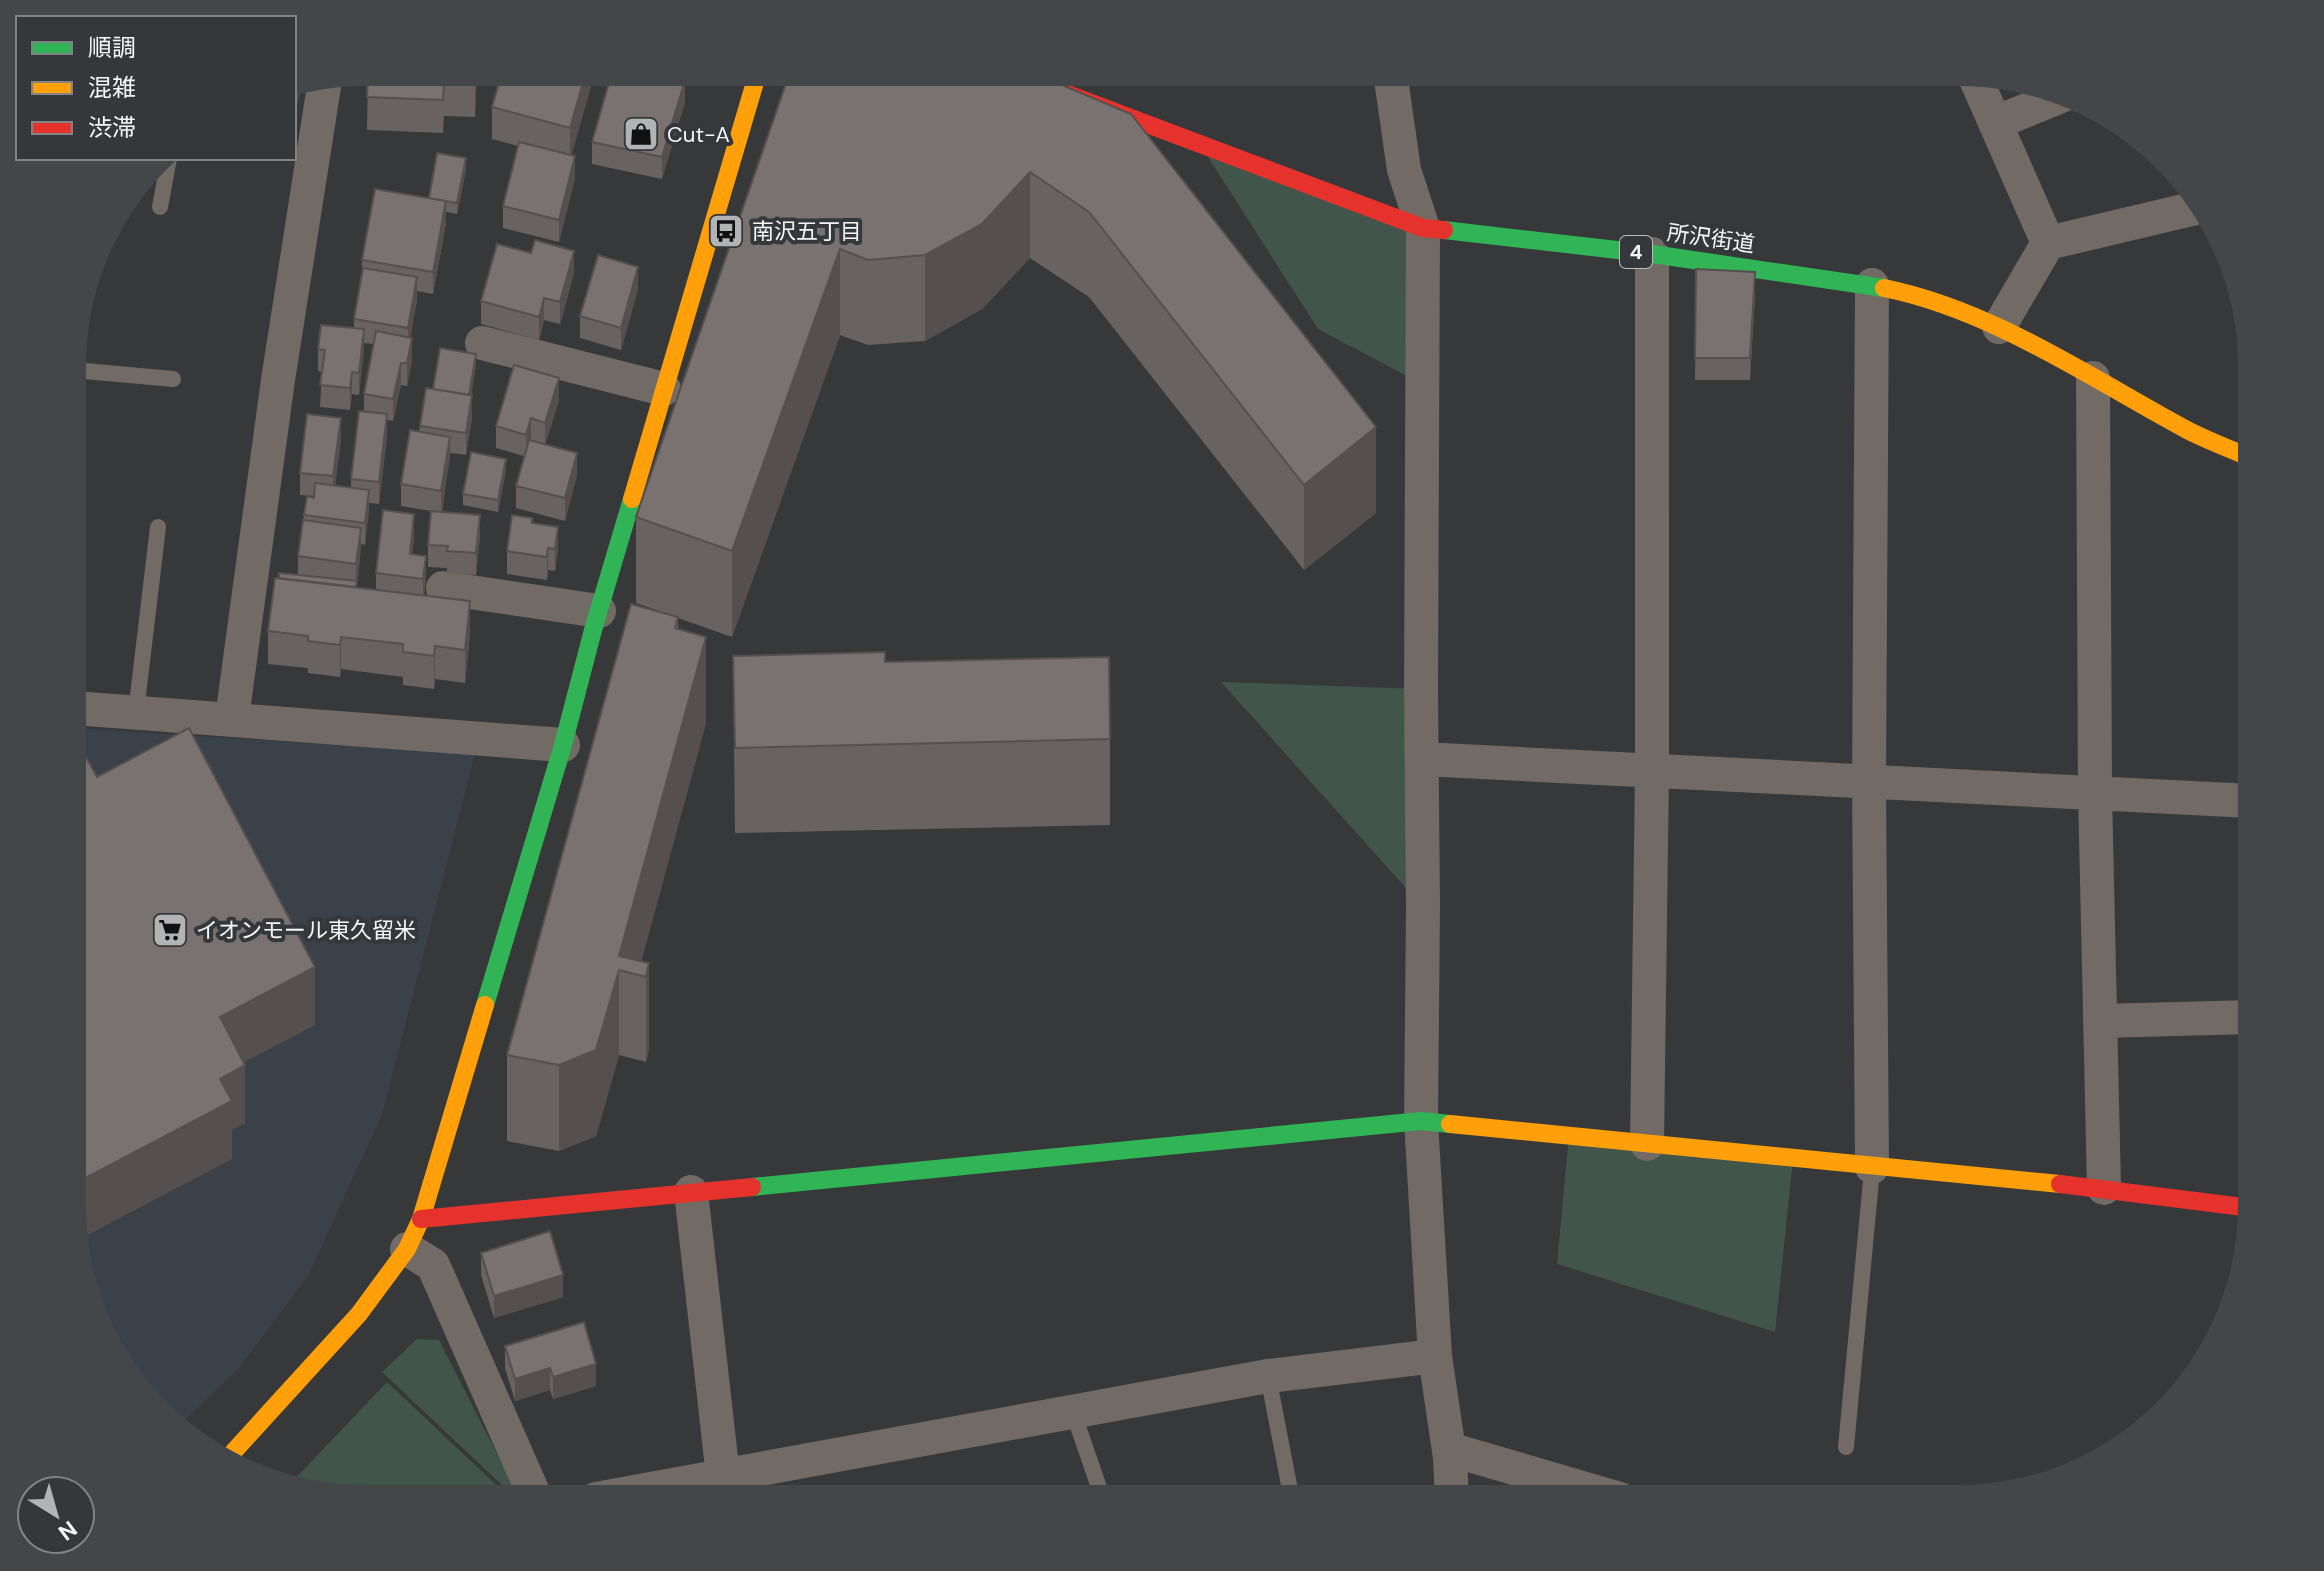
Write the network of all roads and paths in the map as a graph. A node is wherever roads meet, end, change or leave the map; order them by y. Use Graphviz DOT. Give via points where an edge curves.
graph roads {
  1 [pos="754,86"];
  2 [pos="1046,86"];
  3 [pos="1392,86"];
  4 [pos="1979,87"];
  5 [pos="324,89"];
  6 [pos="2048,101"];
  7 [pos="1995,123"];
  8 [pos="167,169"];
  9 [pos="160,207"];
  10 [pos="2190,209"];
  11 [pos="1423,228"];
  12 [pos="2048,243"];
  13 [pos="1652,254"];
  14 [pos="1872,285"];
  15 [pos="1999,327"];
  16 [pos="482,343"];
  17 [pos="86,371"];
  18 [pos="2093,378"];
  19 [pos="173,379"];
  20 [pos="664,389"];
  21 [pos="2237,452"];
  22 [pos="158,527"];
  23 [pos="443,588"];
  24 [pos="599,611"];
  25 [pos="86,709"];
  26 [pos="136,712"];
  27 [pos="232,718"];
  28 [pos="563,745"];
  29 [pos="1422,759"];
  30 [pos="1652,771"];
  31 [pos="1869,782"];
  32 [pos="2095,793"];
  33 [pos="2237,800"];
  34 [pos="2237,1017"];
  35 [pos="2100,1021"];
  36 [pos="1421,1121"];
  37 [pos="1647,1144"];
  38 [pos="1872,1167"];
  39 [pos="2104,1188"];
  40 [pos="691,1192"];
  41 [pos="2237,1206"];
  42 [pos="414,1234"];
  43 [pos="1435,1356"];
  44 [pos="1268,1376"];
  45 [pos="1073,1412"];
  46 [pos="1846,1447"];
  47 [pos="1449,1449"];
  48 [pos="234,1451"];
  49 [pos="723,1476"];
  50 [pos="1289,1484"];
  51 [pos="1451,1484"];
  52 [pos="1570,1484"];
  53 [pos="530,1485"];
  54 [pos="674,1485"];
  55 [pos="1098,1485"];
  1 -- 20 [label="street"];
  2 -- 11 [label="street, 所沢街道 / 4"];
  3 -- 11 [label="street" via="1404,170"];
  4 -- 7 [label="street"];
  5 -- 27 [label="street"];
  6 -- 7 [label="street"];
  7 -- 12 [label="street"];
  8 -- 9 [label="lane"];
  10 -- 12 [label="street"];
  11 -- 13 [label="street, 所沢街道 / 4"];
  11 -- 29 [label="street"];
  12 -- 15 [label="street"];
  13 -- 14 [label="street, 所沢街道 / 4"];
  13 -- 30 [label="street"];
  14 -- 15 [label="street, 所沢街道 / 4" via="1915,294"];
  14 -- 31 [label="street"];
  15 -- 18 [label="street, 所沢街道 / 4"];
  16 -- 20 [label="street"];
  17 -- 19 [label="lane"];
  18 -- 21 [label="street, 所沢街道 / 4"];
  18 -- 32 [label="street"];
  20 -- 24 [label="street"];
  22 -- 26 [label="lane"];
  23 -- 24 [label="street"];
  24 -- 28 [label="street"];
  25 -- 26 [label="street"];
  26 -- 27 [label="street"];
  27 -- 28 [label="street"];
  28 -- 42 [label="street"];
  29 -- 30 [label="street"];
  29 -- 36 [label="street"];
  30 -- 31 [label="street"];
  30 -- 37 [label="street"];
  31 -- 32 [label="street"];
  31 -- 38 [label="street"];
  32 -- 33 [label="street"];
  32 -- 35 [label="street"];
  34 -- 35 [label="street"];
  35 -- 39 [label="street"];
  36 -- 37 [label="street"];
  36 -- 40 [label="street"];
  36 -- 43 [label="street"];
  37 -- 38 [label="street"];
  38 -- 39 [label="street"];
  38 -- 46 [label="lane"];
  39 -- 41 [label="street"];
  40 -- 42 [label="street"];
  40 -- 49 [label="street"];
  42 -- 48 [label="street" via="359,1314"];
  42 -- 53 [label="street" via="433,1265"];
  43 -- 44 [label="street"];
  43 -- 47 [label="street"];
  44 -- 45 [label="street"];
  44 -- 50 [label="lane"];
  45 -- 49 [label="street"];
  45 -- 55 [label="lane"];
  47 -- 51 [label="street"];
  47 -- 52 [label="street"];
  49 -- 54 [label="street"];
}
